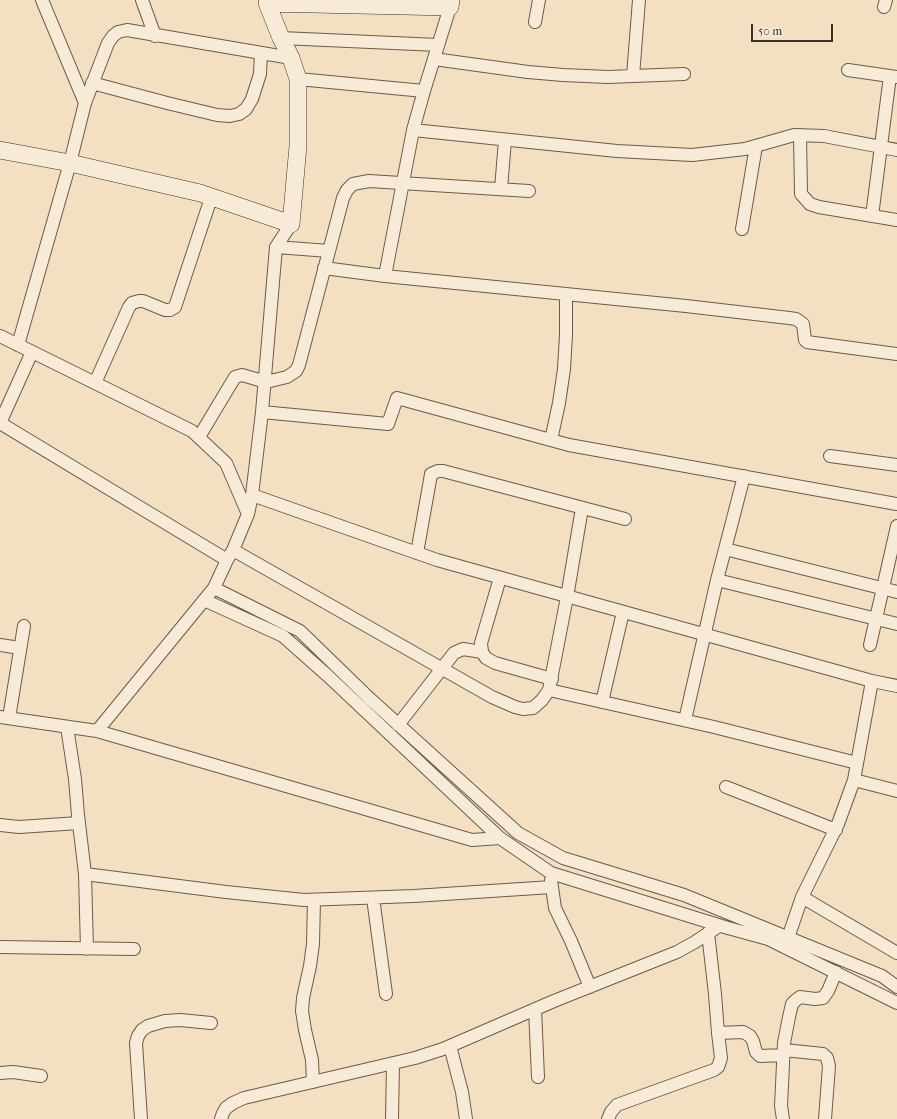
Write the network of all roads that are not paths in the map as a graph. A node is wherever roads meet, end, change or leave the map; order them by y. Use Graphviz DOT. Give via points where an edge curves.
graph roads {
  1 [pos="42,0"];
  2 [pos="142,0"];
  3 [pos="539,0"];
  4 [pos="639,0"];
  5 [pos="266,2"];
  6 [pos="405,3"];
  7 [pos="451,4"];
  8 [pos="535,22"];
  9 [pos="155,36"];
  10 [pos="281,38"];
  11 [pos="438,45"];
  12 [pos="261,54"];
  13 [pos="291,58"];
  14 [pos="434,59"];
  15 [pos="848,70"];
  16 [pos="684,74"];
  17 [pos="634,76"];
  18 [pos="894,76"];
  19 [pos="298,79"];
  20 [pos="92,82"];
  21 [pos="424,90"];
  22 [pos="85,103"];
  23 [pos="413,130"];
  24 [pos="800,135"];
  25 [pos="505,140"];
  26 [pos="756,146"];
  27 [pos="881,147"];
  28 [pos="0,150"];
  29 [pos="897,150"];
  30 [pos="70,163"];
  31 [pos="403,183"];
  32 [pos="502,189"];
  33 [pos="529,191"];
  34 [pos="212,198"];
  35 [pos="872,216"];
  36 [pos="897,220"];
  37 [pos="291,224"];
  38 [pos="742,229"];
  39 [pos="276,246"];
  40 [pos="329,251"];
  41 [pos="324,268"];
  42 [pos="385,276"];
  43 [pos="566,295"];
  44 [pos="0,336"];
  45 [pos="18,345"];
  46 [pos="32,352"];
  47 [pos="897,354"];
  48 [pos="266,382"];
  49 [pos="95,383"];
  50 [pos="262,412"];
  51 [pos="0,423"];
  52 [pos="199,437"];
  53 [pos="551,440"];
  54 [pos="830,456"];
  55 [pos="897,465"];
  56 [pos="744,476"];
  57 [pos="252,495"];
  58 [pos="897,504"];
  59 [pos="582,508"];
  60 [pos="248,514"];
  61 [pos="625,520"];
  62 [pos="897,526"];
  63 [pos="725,549"];
  64 [pos="417,553"];
  65 [pos="230,555"];
  66 [pos="500,578"];
  67 [pos="717,580"];
  68 [pos="214,588"];
  69 [pos="883,589"];
  70 [pos="897,592"];
  71 [pos="567,597"];
  72 [pos="204,600"];
  73 [pos="623,612"];
  74 [pos="876,618"];
  75 [pos="897,624"];
  76 [pos="24,626"];
  77 [pos="705,635"];
  78 [pos="0,645"];
  79 [pos="870,645"];
  80 [pos="20,648"];
  81 [pos="482,652"];
  82 [pos="441,669"];
  83 [pos="872,681"];
  84 [pos="550,684"];
  85 [pos="897,686"];
  86 [pos="602,702"];
  87 [pos="4,718"];
  88 [pos="685,720"];
  89 [pos="398,725"];
  90 [pos="67,727"];
  91 [pos="97,731"];
  92 [pos="857,763"];
  93 [pos="854,780"];
  94 [pos="726,787"];
  95 [pos="897,790"];
  96 [pos="79,823"];
  97 [pos="0,825"];
  98 [pos="836,830"];
  99 [pos="500,838"];
  100 [pos="551,873"];
  101 [pos="85,874"];
  102 [pos="552,887"];
  103 [pos="802,897"];
  104 [pos="373,898"];
  105 [pos="314,900"];
  106 [pos="719,926"];
  107 [pos="708,933"];
  108 [pos="788,938"];
  109 [pos="0,947"];
  110 [pos="87,949"];
  111 [pos="134,949"];
  112 [pos="897,953"];
  113 [pos="836,972"];
  114 [pos="590,987"];
  115 [pos="897,987"];
  116 [pos="386,994"];
  117 [pos="897,1003"];
  118 [pos="535,1009"];
  119 [pos="211,1023"];
  120 [pos="718,1033"];
  121 [pos="450,1046"];
  122 [pos="784,1053"];
  123 [pos="393,1063"];
  124 [pos="0,1073"];
  125 [pos="41,1076"];
  126 [pos="538,1077"];
  127 [pos="313,1082"];
  128 [pos="141,1119"];
  129 [pos="221,1119"];
  130 [pos="392,1119"];
  131 [pos="466,1119"];
  132 [pos="608,1119"];
  133 [pos="783,1119"];
  134 [pos="825,1119"];
  1 -- 22 [label="street"];
  2 -- 9 [label="street"];
  3 -- 8 [label="street"];
  4 -- 17 [label="street"];
  5 -- 6 [label="main road"];
  5 -- 10 [label="main road"];
  6 -- 7 [label="main road"];
  7 -- 11 [label="street"];
  9 -- 12 [label="street"];
  9 -- 20 [label="street" via="127,30 112,36"];
  10 -- 11 [label="street"];
  10 -- 13 [label="main road"];
  11 -- 14 [label="street"];
  12 -- 13 [label="street"];
  12 -- 20 [label="street" via="260,74 252,99 246,109 230,116 167,103"];
  13 -- 19 [label="main road"];
  14 -- 17 [label="street" via="528,72"];
  14 -- 21 [label="street"];
  15 -- 18 [label="street"];
  16 -- 17 [label="street"];
  18 -- 27 [label="street"];
  19 -- 21 [label="street"];
  19 -- 37 [label="main road" via="298,146"];
  20 -- 22 [label="street"];
  21 -- 23 [label="street"];
  22 -- 30 [label="street"];
  23 -- 25 [label="street"];
  23 -- 31 [label="street"];
  24 -- 26 [label="street"];
  24 -- 27 [label="street" via="824,136"];
  24 -- 35 [label="street" via="801,194 805,199 819,207"];
  25 -- 26 [label="street" via="617,151 692,155"];
  25 -- 32 [label="street"];
  26 -- 38 [label="street"];
  27 -- 29 [label="street"];
  27 -- 35 [label="street"];
  28 -- 30 [label="main road"];
  30 -- 34 [label="main road"];
  30 -- 45 [label="street"];
  31 -- 32 [label="street"];
  31 -- 40 [label="street" via="370,181 353,184 343,198"];
  31 -- 42 [label="street"];
  32 -- 33 [label="street"];
  34 -- 37 [label="main road"];
  34 -- 49 [label="street" via="175,306 165,310 143,301 132,303"];
  35 -- 36 [label="street"];
  37 -- 39 [label="street"];
  39 -- 40 [label="street"];
  39 -- 48 [label="street"];
  40 -- 41 [label="street"];
  41 -- 42 [label="street"];
  41 -- 48 [label="street" via="299,365 293,375"];
  42 -- 43 [label="street"];
  43 -- 47 [label="street" via="796,319 803,324 806,342"];
  43 -- 53 [label="street" via="564,369"];
  44 -- 45 [label="street"];
  45 -- 46 [label="street"];
  46 -- 49 [label="street"];
  46 -- 51 [label="street"];
  48 -- 50 [label="street"];
  48 -- 52 [label="street" via="242,375 235,377"];
  49 -- 52 [label="street" via="192,431"];
  50 -- 53 [label="street" via="388,424 397,398"];
  50 -- 57 [label="street"];
  51 -- 65 [label="street"];
  52 -- 60 [label="street" via="226,463"];
  53 -- 56 [label="street"];
  54 -- 55 [label="street"];
  56 -- 58 [label="street"];
  56 -- 63 [label="street"];
  57 -- 60 [label="street"];
  57 -- 64 [label="street"];
  59 -- 61 [label="street"];
  59 -- 64 [label="street" via="438,470 431,474"];
  59 -- 71 [label="street"];
  60 -- 65 [label="street"];
  62 -- 69 [label="street"];
  63 -- 67 [label="street"];
  63 -- 69 [label="street"];
  64 -- 66 [label="street"];
  65 -- 68 [label="street"];
  65 -- 82 [label="street"];
  66 -- 71 [label="street"];
  66 -- 81 [label="street" via="481,643"];
  67 -- 74 [label="street"];
  67 -- 77 [label="street"];
  68 -- 72 [label="street"];
  68 -- 89 [label="street" via="300,631"];
  69 -- 70 [label="street"];
  69 -- 74 [label="street"];
  71 -- 73 [label="street"];
  71 -- 84 [label="street"];
  72 -- 91 [label="street"];
  72 -- 99 [label="street" via="283,636"];
  73 -- 77 [label="street"];
  73 -- 86 [label="street"];
  74 -- 75 [label="street"];
  74 -- 79 [label="street"];
  76 -- 80 [label="street"];
  77 -- 83 [label="street"];
  77 -- 88 [label="street"];
  78 -- 80 [label="street"];
  80 -- 87 [label="street"];
  81 -- 82 [label="street" via="459,650"];
  81 -- 84 [label="street" via="486,658 496,663"];
  82 -- 84 [label="street" via="492,697 524,709 533,708 542,700"];
  82 -- 89 [label="street"];
  83 -- 85 [label="street"];
  83 -- 92 [label="street"];
  84 -- 86 [label="street"];
  86 -- 88 [label="street"];
  87 -- 90 [label="street"];
  88 -- 92 [label="street"];
  89 -- 108 [label="street" via="518,833 563,858 684,895"];
  90 -- 91 [label="street"];
  90 -- 96 [label="street"];
  91 -- 99 [label="street" via="472,840"];
  92 -- 93 [label="street"];
  93 -- 95 [label="street"];
  93 -- 98 [label="street"];
  94 -- 98 [label="street"];
  96 -- 97 [label="street" via="19,827"];
  96 -- 101 [label="street"];
  98 -- 103 [label="street"];
  99 -- 100 [label="street"];
  100 -- 102 [label="street"];
  100 -- 106 [label="street"];
  101 -- 105 [label="street"];
  101 -- 110 [label="street"];
  102 -- 104 [label="street"];
  102 -- 114 [label="street" via="555,908"];
  103 -- 108 [label="street"];
  103 -- 112 [label="street"];
  104 -- 105 [label="street"];
  104 -- 116 [label="street"];
  105 -- 127 [label="street" via="313,944 302,1011 312,1060"];
  106 -- 107 [label="street"];
  106 -- 113 [label="street" via="768,939"];
  107 -- 114 [label="street" via="677,952"];
  107 -- 120 [label="street"];
  108 -- 115 [label="street" via="882,976"];
  109 -- 110 [label="street"];
  110 -- 111 [label="street"];
  113 -- 117 [label="street"];
  113 -- 122 [label="street" via="823,998 800,997 792,1004"];
  114 -- 118 [label="street"];
  118 -- 121 [label="street"];
  118 -- 126 [label="street"];
  119 -- 128 [label="street" via="165,1021 142,1030 136,1043"];
  120 -- 122 [label="street" via="743,1032 750,1036 760,1056"];
  120 -- 132 [label="street" via="721,1058 718,1068 617,1105"];
  121 -- 123 [label="street"];
  121 -- 131 [label="street"];
  122 -- 133 [label="street" via="781,1106"];
  122 -- 134 [label="street" via="823,1054 827,1058 829,1066"];
  123 -- 127 [label="street"];
  123 -- 130 [label="street"];
  124 -- 125 [label="street"];
  127 -- 129 [label="street" via="233,1103"];
}
